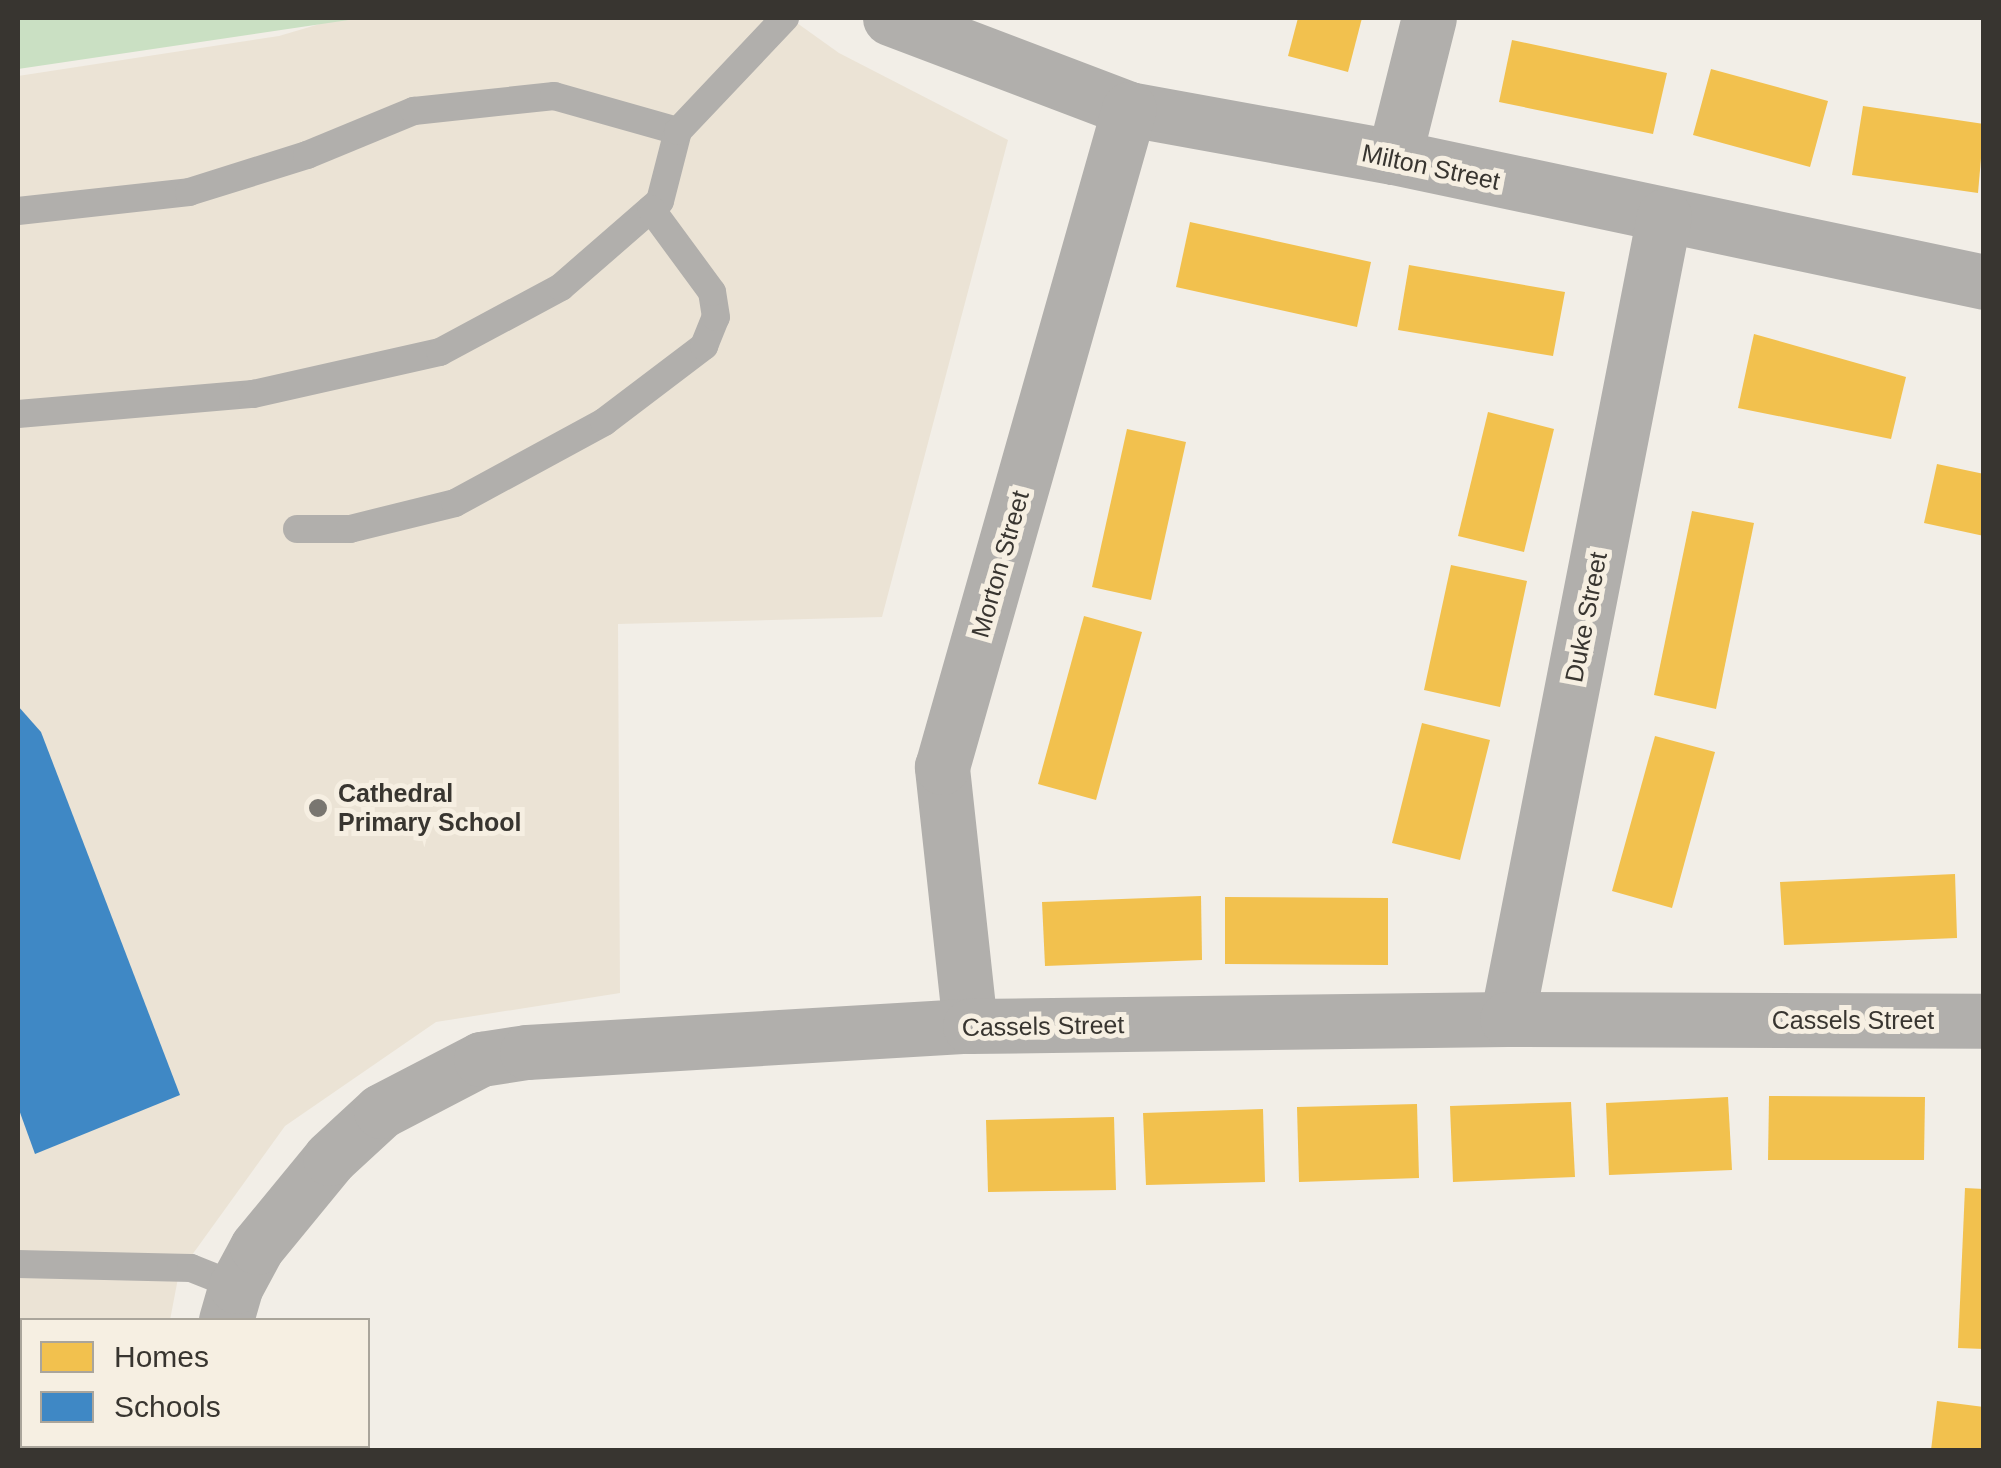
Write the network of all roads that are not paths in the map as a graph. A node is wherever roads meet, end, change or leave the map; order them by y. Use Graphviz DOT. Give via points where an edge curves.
graph roads {
  1 [pos="785,18"];
  2 [pos="890,18"];
  3 [pos="1429,18"];
  4 [pos="1128,109"];
  5 [pos="678,131"];
  6 [pos="1394,158"];
  7 [pos="651,209"];
  8 [pos="18,211"];
  9 [pos="1664,216"];
  10 [pos="1984,282"];
  11 [pos="18,414"];
  12 [pos="298,529"];
  13 [pos="1507,1019"];
  14 [pos="1984,1021"];
  15 [pos="970,1026"];
  16 [pos="18,1264"];
  17 [pos="231,1303"];
  1 -- 5 [label="lane"];
  2 -- 4 [label="street, Milton Street"];
  3 -- 6 [label="street"];
  4 -- 6 [label="street, Milton Street"];
  4 -- 15 [label="street, Morton Street" via="942,767"];
  5 -- 7 [label="lane" via="660,201"];
  5 -- 8 [label="lane" via="554,96 414,111 307,155 189,192"];
  6 -- 9 [label="street, Milton Street"];
  7 -- 11 [label="lane" via="561,286 440,352 253,394"];
  7 -- 12 [label="lane" via="712,292 716,317 704,346 604,422 455,502 350,529"];
  9 -- 10 [label="street, Milton Street"];
  9 -- 13 [label="street, Duke Street"];
  13 -- 14 [label="street, Cassels Street"];
  13 -- 15 [label="street, Cassels Street"];
  15 -- 17 [label="street, Cassels Street" via="481,1060 382,1110 330,1158 257,1247"];
  16 -- 17 [label="lane" via="191,1268"];
}
